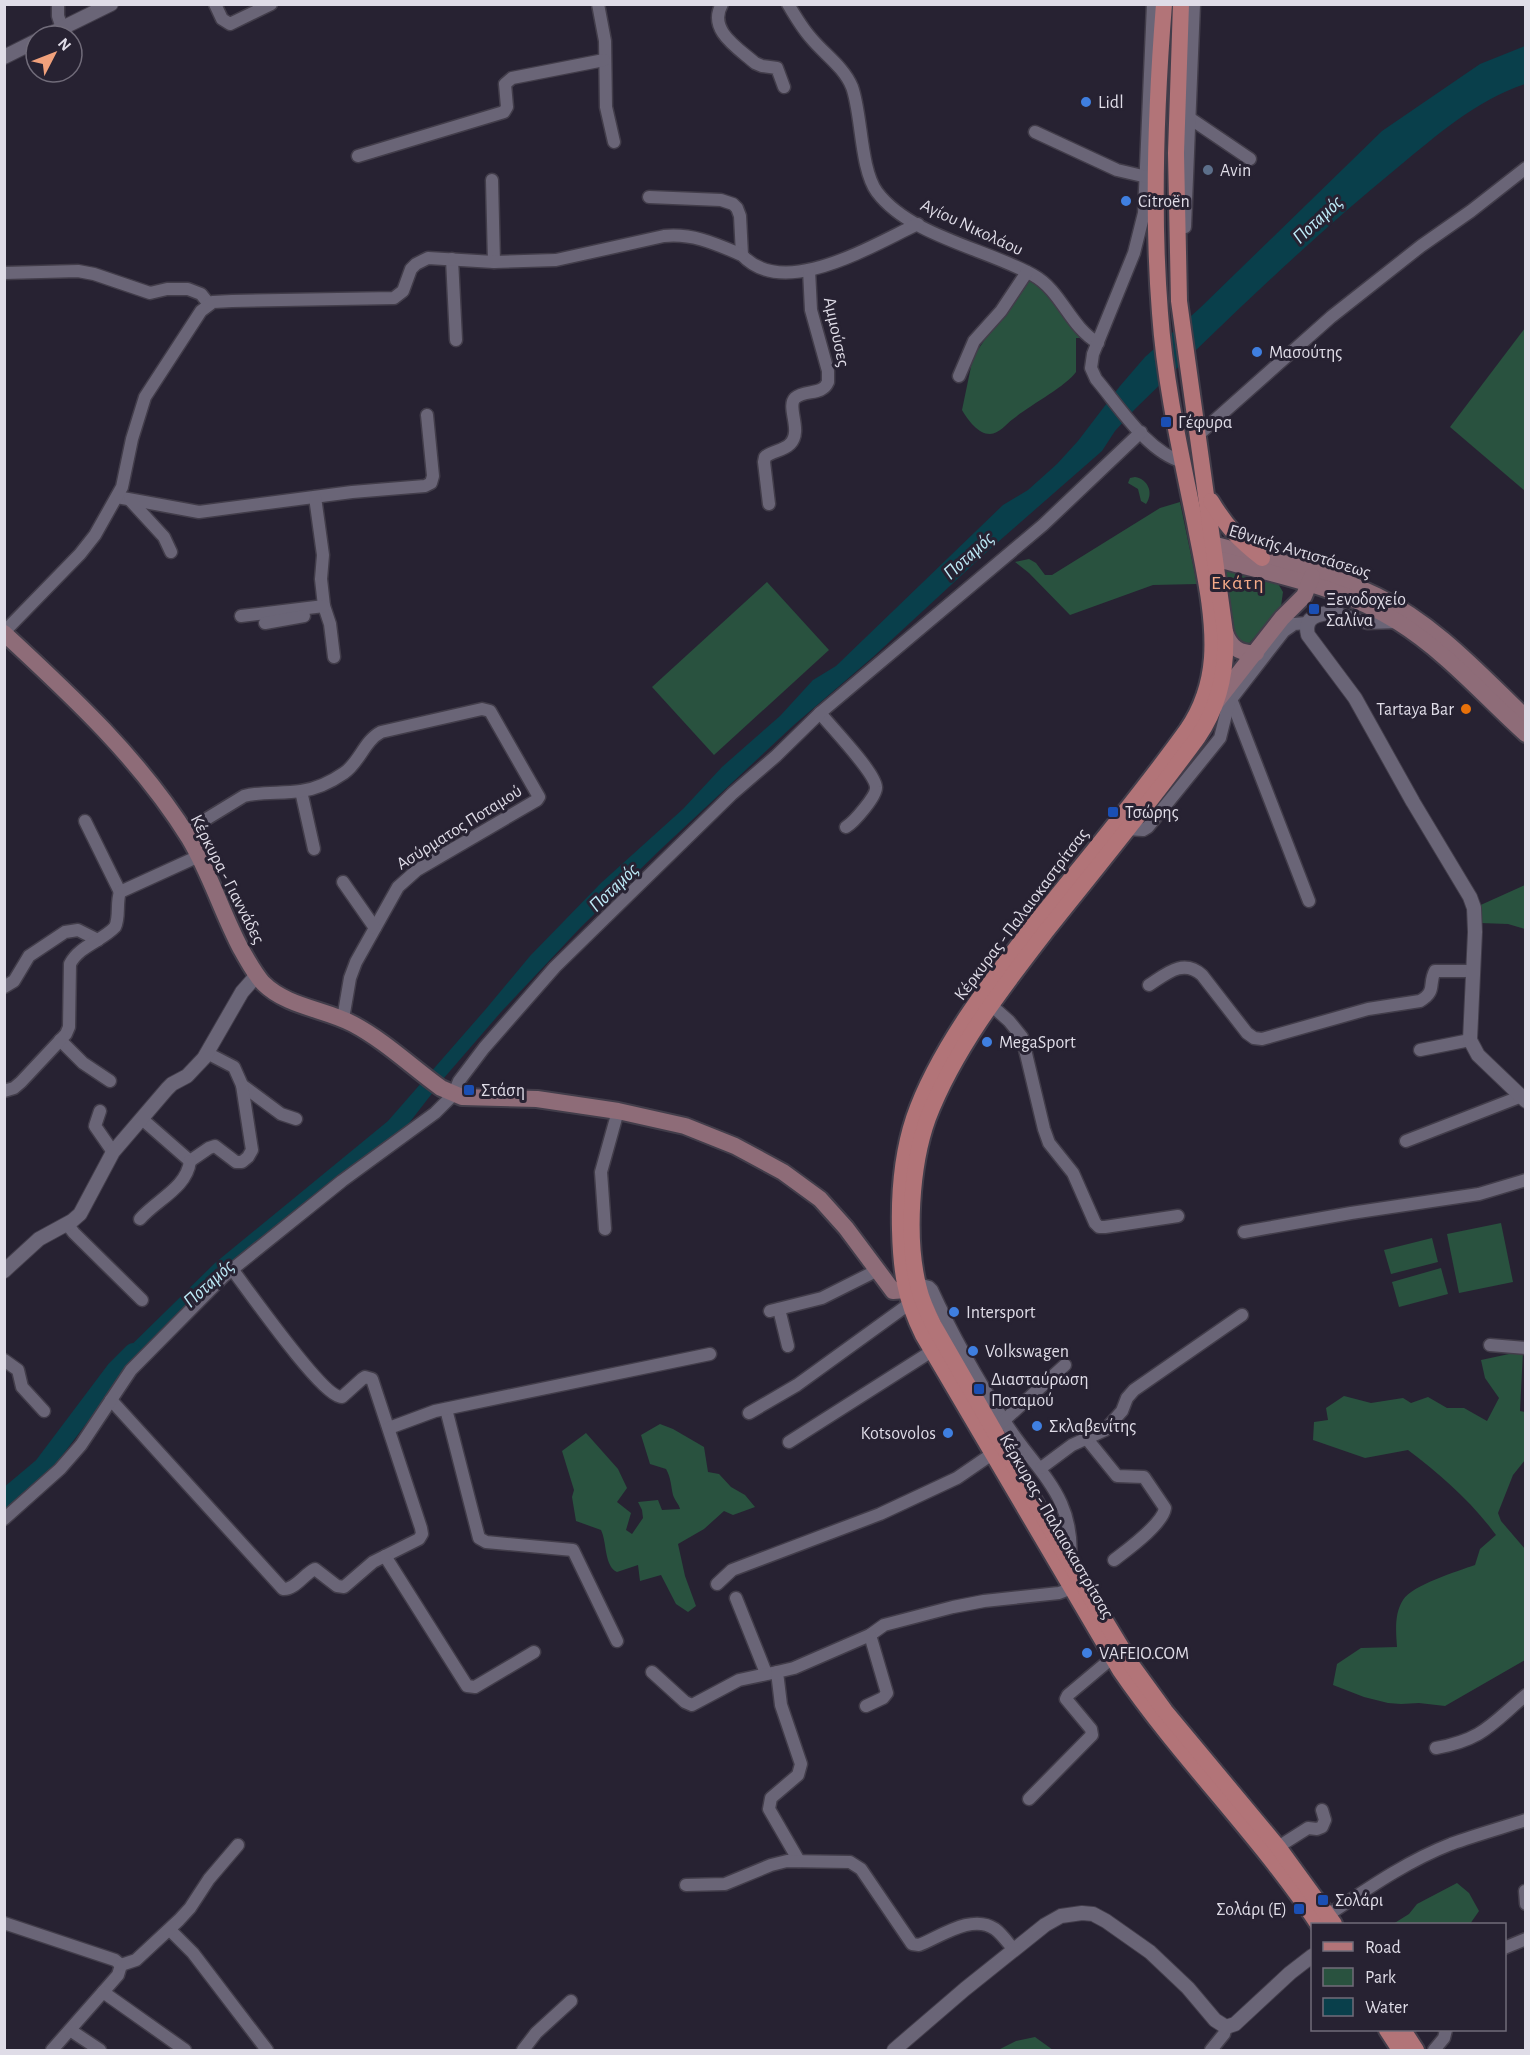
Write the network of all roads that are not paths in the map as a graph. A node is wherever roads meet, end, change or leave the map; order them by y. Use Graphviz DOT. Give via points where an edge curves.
graph roads {
  1 [pos="57,4"];
  2 [pos="111,4"];
  3 [pos="215,4"];
  4 [pos="271,4"];
  5 [pos="598,4"];
  6 [pos="722,4"];
  7 [pos="788,4"];
  8 [pos="1153,4"];
  9 [pos="1164,4"];
  10 [pos="1182,4"];
  11 [pos="1194,4"];
  12 [pos="61,24"];
  13 [pos="70,24"];
  14 [pos="24,47"];
  15 [pos="4,57"];
  16 [pos="604,60"];
  17 [pos="784,87"];
  18 [pos="1188,117"];
  19 [pos="1035,132"];
  20 [pos="614,142"];
  21 [pos="358,156"];
  22 [pos="1250,159"];
  23 [pos="1526,168"];
  24 [pos="1152,177"];
  25 [pos="492,180"];
  26 [pos="1176,192"];
  27 [pos="649,197"];
  28 [pos="918,224"];
  29 [pos="742,255"];
  30 [pos="452,259"];
  31 [pos="494,262"];
  32 [pos="809,270"];
  33 [pos="1027,272"];
  34 [pos="4,273"];
  35 [pos="1179,282"];
  36 [pos="209,303"];
  37 [pos="456,340"];
  38 [pos="1098,343"];
  39 [pos="959,376"];
  40 [pos="427,415"];
  41 [pos="1141,432"];
  42 [pos="1197,436"];
  43 [pos="1183,462"];
  44 [pos="1206,493"];
  45 [pos="117,497"];
  46 [pos="315,497"];
  47 [pos="130,500"];
  48 [pos="769,504"];
  49 [pos="1207,550"];
  50 [pos="171,552"];
  51 [pos="1262,558"];
  52 [pos="1294,573"];
  53 [pos="1311,578"];
  54 [pos="1342,588"];
  55 [pos="325,609"];
  56 [pos="1334,612"];
  57 [pos="241,616"];
  58 [pos="1282,618"];
  59 [pos="1307,622"];
  60 [pos="1398,622"];
  61 [pos="265,623"];
  62 [pos="1225,632"];
  63 [pos="4,633"];
  64 [pos="1256,653"];
  65 [pos="334,657"];
  66 [pos="1224,700"];
  67 [pos="820,714"];
  68 [pos="1526,718"];
  69 [pos="1526,734"];
  70 [pos="301,791"];
  71 [pos="85,821"];
  72 [pos="846,827"];
  73 [pos="184,832"];
  74 [pos="314,849"];
  75 [pos="199,856"];
  76 [pos="343,882"];
  77 [pos="120,892"];
  78 [pos="1309,901"];
  79 [pos="375,928"];
  80 [pos="98,940"];
  81 [pos="1472,971"];
  82 [pos="256,975"];
  83 [pos="1149,986"];
  84 [pos="4,987"];
  85 [pos="991,1005"];
  86 [pos="344,1019"];
  87 [pos="60,1040"];
  88 [pos="1470,1040"];
  89 [pos="1420,1050"];
  90 [pos="207,1053"];
  91 [pos="110,1081"];
  92 [pos="242,1085"];
  93 [pos="4,1091"];
  94 [pos="447,1092"];
  95 [pos="1524,1098"];
  96 [pos="99,1111"];
  97 [pos="618,1111"];
  98 [pos="142,1119"];
  99 [pos="296,1119"];
  100 [pos="1406,1141"];
  101 [pos="113,1152"];
  102 [pos="189,1161"];
  103 [pos="1526,1180"];
  104 [pos="1178,1216"];
  105 [pos="140,1219"];
  106 [pos="67,1224"];
  107 [pos="605,1229"];
  108 [pos="1244,1232"];
  109 [pos="232,1269"];
  110 [pos="878,1270"];
  111 [pos="4,1271"];
  112 [pos="910,1289"];
  113 [pos="142,1300"];
  114 [pos="1242,1315"];
  115 [pos="944,1344"];
  116 [pos="1490,1345"];
  117 [pos="788,1346"];
  118 [pos="1526,1348"];
  119 [pos="710,1353"];
  120 [pos="4,1360"];
  121 [pos="1065,1365"];
  122 [pos="111,1400"];
  123 [pos="446,1409"];
  124 [pos="45,1411"];
  125 [pos="749,1413"];
  126 [pos="999,1425"];
  127 [pos="389,1428"];
  128 [pos="1087,1439"];
  129 [pos="789,1442"];
  130 [pos="992,1454"];
  131 [pos="1041,1468"];
  132 [pos="4,1519"];
  133 [pos="385,1557"];
  134 [pos="1114,1560"];
  135 [pos="1070,1563"];
  136 [pos="717,1584"];
  137 [pos="1072,1588"];
  138 [pos="736,1598"];
  139 [pos="870,1635"];
  140 [pos="617,1641"];
  141 [pos="534,1652"];
  142 [pos="1112,1658"];
  143 [pos="652,1672"];
  144 [pos="771,1673"];
  145 [pos="1526,1695"];
  146 [pos="866,1706"];
  147 [pos="1436,1748"];
  148 [pos="1029,1799"];
  149 [pos="1322,1810"];
  150 [pos="1526,1820"];
  151 [pos="238,1845"];
  152 [pos="1278,1847"];
  153 [pos="799,1861"];
  154 [pos="686,1885"];
  155 [pos="1525,1891"];
  156 [pos="1526,1904"];
  157 [pos="1327,1922"];
  158 [pos="4,1923"];
  159 [pos="170,1929"];
  160 [pos="1526,1939"];
  161 [pos="1506,1947"];
  162 [pos="1014,1950"];
  163 [pos="1311,1957"];
  164 [pos="121,1965"];
  165 [pos="103,1992"];
  166 [pos="571,2001"];
  167 [pos="1226,2027"];
  168 [pos="70,2030"];
  169 [pos="1388,2031"];
  170 [pos="1404,2031"];
  171 [pos="1446,2031"];
  172 [pos="52,2050"];
  173 [pos="100,2050"];
  174 [pos="185,2050"];
  175 [pos="267,2050"];
  176 [pos="524,2050"];
  177 [pos="894,2050"];
  178 [pos="1211,2050"];
  179 [pos="1400,2050"];
  180 [pos="1416,2050"];
  181 [pos="1434,2050"];
  1 -- 12 [label="street"];
  2 -- 13 [label="street"];
  3 -- 4 [label="street" via="222,19 231,24"];
  5 -- 16 [label="street"];
  6 -- 17 [label="street" via="720,30 755,63 777,68"];
  7 -- 28 [label="street, Αγίου Νικολάου" via="810,38 842,70 852,88 876,189"];
  8 -- 24 [label="street"];
  9 -- 24 [label="main road, Κέρκυρας - Παλαιοκαστρίτσας"];
  10 -- 26 [label="main road, Κέρκυρας - Παλαιοκαστρίτσας"];
  11 -- 18 [label="street"];
  14 -- 15 [label="street"];
  16 -- 20 [label="street" via="606,107"];
  16 -- 21 [label="street" via="512,78 505,84 504,112"];
  18 -- 22 [label="street"];
  18 -- 35 [label="street" via="1184,248"];
  19 -- 24 [label="street" via="1117,170"];
  23 -- 42 [label="street" via="1331,316"];
  24 -- 26 [label="main road"];
  24 -- 38 [label="street" via="1134,253"];
  24 -- 43 [label="main road, Κέρκυρας - Παλαιοκαστρίτσας" via="1160,315"];
  25 -- 31 [label="street"];
  26 -- 35 [label="main road, Κέρκυρας - Παλαιοκαστρίτσας"];
  27 -- 29 [label="street" via="733,204 740,216"];
  28 -- 32 [label="street" via="832,264"];
  28 -- 33 [label="street, Αγίου Νικολάου"];
  29 -- 31 [label="street" via="708,241 678,235 556,260"];
  29 -- 32 [label="street" via="766,271"];
  30 -- 31 [label="street"];
  30 -- 36 [label="street" via="428,258 416,264 403,291 394,298"];
  30 -- 37 [label="street"];
  32 -- 48 [label="street, Αμμούσες" via="812,310 828,382 822,390 794,400 793,440 765,457"];
  33 -- 38 [label="street, Αγίου Νικολάου" via="1049,287 1075,324"];
  33 -- 39 [label="street" via="1001,311 974,341"];
  34 -- 36 [label="street" via="78,271 150,293 188,289 201,294"];
  35 -- 42 [label="main road, Κέρκυρας - Παλαιοκαστρίτσας"];
  36 -- 45 [label="street" via="145,397"];
  38 -- 41 [label="street" via="1091,361 1096,379"];
  40 -- 46 [label="street" via="433,476 428,485"];
  41 -- 43 [label="street" via="1164,454"];
  41 -- 67 [label="street" via="1043,525"];
  42 -- 44 [label="main road, Κέρκυρας - Παλαιοκαστρίτσας"];
  43 -- 49 [label="main road, Κέρκυρας - Παλαιοκαστρίτσας"];
  44 -- 49 [label="main road, Κέρκυρας - Παλαιοκαστρίτσας"];
  44 -- 51 [label="main road" via="1234,535"];
  45 -- 47 [label="street"];
  45 -- 63 [label="street" via="86,548"];
  46 -- 47 [label="street" via="199,512"];
  46 -- 55 [label="street"];
  47 -- 50 [label="street" via="164,537"];
  49 -- 51 [label="main road, Εθνικής Αντιστάσεως"];
  49 -- 52 [label="main road, Εθνικής Αντιστάσεως"];
  49 -- 62 [label="main road, Κέρκυρας - Παλαιοκαστρίτσας"];
  49 -- 112 [label="main road, Κέρκυρας - Παλαιοκαστρίτσας" via="1211,671 1200,707 1177,744 1000,969 926,1088 910,1130 903,1173 900,1216"];
  51 -- 52 [label="main road, Εθνικής Αντιστάσεως"];
  52 -- 53 [label="main road, Εθνικής Αντιστάσεως"];
  52 -- 58 [label="main road"];
  53 -- 54 [label="main road, Εθνικής Αντιστάσεως"];
  53 -- 58 [label="main road" via="1304,596"];
  54 -- 56 [label="street"];
  54 -- 60 [label="main road, Εθνικής Αντιστάσεως"];
  54 -- 68 [label="main road, Εθνικής Αντιστάσεως" via="1390,603 1433,632"];
  55 -- 57 [label="street"];
  55 -- 61 [label="street"];
  55 -- 65 [label="street"];
  56 -- 59 [label="street" via="1314,616"];
  56 -- 60 [label="street" via="1367,623"];
  58 -- 64 [label="main road"];
  59 -- 66 [label="street" via="1284,631"];
  59 -- 81 [label="street" via="1308,635 1355,698 1470,897 1475,932"];
  60 -- 69 [label="main road, Εθνικής Αντιστάσεως" via="1456,667"];
  62 -- 64 [label="main road" via="1233,647"];
  62 -- 66 [label="main road, Κέρκυρας - Παλαιοκαστρίτσας"];
  63 -- 73 [label="main road, Κέρκυρα - Γιαννάδες" via="111,736"];
  64 -- 66 [label="main road"];
  66 -- 78 [label="street"];
  66 -- 85 [label="main road, Κέρκυρας - Παλαιοκαστρίτσας"];
  67 -- 72 [label="street" via="870,771 876,786 875,794 857,820"];
  67 -- 94 [label="street" via="555,967"];
  70 -- 73 [label="street" via="244,796"];
  70 -- 74 [label="street"];
  70 -- 79 [label="street, Ασύρματος Ποταμού" via="318,788 346,772 369,741 381,732 485,709 491,713 539,797 413,873 398,887"];
  71 -- 77 [label="street"];
  73 -- 75 [label="main road, Κέρκυρα - Γιαννάδες"];
  75 -- 77 [label="street"];
  75 -- 82 [label="main road, Κέρκυρα - Γιαννάδες" via="226,920"];
  76 -- 79 [label="street"];
  77 -- 80 [label="street" via="117,922"];
  79 -- 86 [label="street, Ασύρματος Ποταμού" via="353,970"];
  80 -- 84 [label="street" via="78,930 65,932 29,956 14,981"];
  80 -- 87 [label="street" via="70,964 69,1027"];
  81 -- 83 [label="street" via="1435,971 1433,989 1420,1001 1368,1009 1262,1039 1247,1033 1202,975 1192,968 1175,968"];
  81 -- 88 [label="street"];
  82 -- 86 [label="main road, Κέρκυρα - Γιαννάδες" via="281,996"];
  82 -- 90 [label="street"];
  85 -- 104 [label="street" via="1022,1037 1049,1143 1072,1173 1095,1223 1104,1227"];
  85 -- 112 [label="main road, Κέρκυρας - Παλαιοκαστρίτσας" via="945,1081 923,1134 913,1202"];
  86 -- 94 [label="main road, Κέρκυρα - Γιαννάδες"];
  87 -- 91 [label="street" via="83,1063"];
  87 -- 93 [label="street" via="21,1082"];
  88 -- 89 [label="street"];
  88 -- 95 [label="street" via="1478,1055"];
  90 -- 92 [label="street" via="234,1067"];
  90 -- 98 [label="street" via="187,1076 167,1089"];
  92 -- 99 [label="street" via="281,1114"];
  92 -- 102 [label="street" via="251,1147 248,1157 236,1162 215,1146"];
  94 -- 97 [label="main road" via="471,1098 554,1100"];
  94 -- 109 [label="street" via="435,1113"];
  95 -- 100 [label="street"];
  96 -- 101 [label="street" via="95,1126"];
  97 -- 107 [label="street" via="601,1172"];
  97 -- 110 [label="main road" via="699,1131 783,1172 825,1204"];
  98 -- 101 [label="street"];
  98 -- 102 [label="street"];
  101 -- 106 [label="street" via="80,1214"];
  102 -- 105 [label="street" via="182,1182"];
  103 -- 108 [label="street" via="1479,1194"];
  106 -- 111 [label="street" via="39,1239"];
  106 -- 113 [label="street"];
  109 -- 122 [label="street" via="131,1370"];
  109 -- 127 [label="street" via="309,1371 334,1396 342,1397 366,1377 372,1379"];
  110 -- 112 [label="main road"];
  110 -- 117 [label="street" via="822,1298 774,1310"];
  112 -- 115 [label="main road, Κέρκυρας - Παλαιοκαστρίτσας"];
  112 -- 125 [label="street" via="806,1379"];
  114 -- 128 [label="street" via="1134,1390 1110,1426"];
  115 -- 126 [label="main road, Κέρκυρας - Παλαιοκαστρίτσας"];
  115 -- 129 [label="street"];
  115 -- 130 [label="main road, Κέρκυρας - Παλαιοκαστρίτσας"];
  116 -- 118 [label="street"];
  119 -- 123 [label="street"];
  120 -- 124 [label="street" via="18,1370 22,1387"];
  121 -- 126 [label="street"];
  122 -- 132 [label="street" via="60,1469"];
  122 -- 133 [label="street" via="283,1589 288,1590 315,1569 344,1587 363,1569"];
  123 -- 127 [label="street"];
  123 -- 140 [label="street" via="479,1538 486,1542 573,1550"];
  126 -- 131 [label="street"];
  126 -- 135 [label="main road, Κέρκυρας - Παλαιοκαστρίτσας"];
  127 -- 133 [label="street" via="422,1531 417,1540"];
  128 -- 131 [label="street"];
  128 -- 134 [label="street" via="1117,1476 1144,1477 1165,1508 1142,1537"];
  130 -- 136 [label="street" via="957,1478 854,1524 732,1570"];
  130 -- 137 [label="main road, Κέρκυρας - Παλαιοκαστρίτσας"];
  131 -- 135 [label="street" via="1069,1523"];
  133 -- 141 [label="street" via="467,1686 475,1687"];
  135 -- 152 [label="main road, Κέρκυρας - Παλαιοκαστρίτσας" via="1145,1685"];
  137 -- 139 [label="street" via="953,1606 884,1624"];
  137 -- 142 [label="main road, Κέρκυρας - Παλαιοκαστρίτσας"];
  138 -- 144 [label="street"];
  139 -- 144 [label="street" via="794,1668"];
  139 -- 146 [label="street" via="886,1693"];
  142 -- 148 [label="street" via="1066,1699 1092,1735"];
  142 -- 157 [label="main road, Κέρκυρας - Παλαιοκαστρίτσας" via="1149,1710"];
  143 -- 144 [label="street" via="689,1705 740,1680"];
  144 -- 153 [label="street" via="801,1764 798,1775 774,1795 770,1812"];
  145 -- 147 [label="street" via="1481,1733"];
  149 -- 152 [label="street" via="1322,1827 1306,1828"];
  150 -- 157 [label="street" via="1452,1844 1385,1877"];
  151 -- 159 [label="street"];
  152 -- 157 [label="main road, Κέρκυρας - Παλαιοκαστρίτσας"];
  153 -- 154 [label="street" via="780,1862 725,1884"];
  153 -- 162 [label="street" via="856,1864 912,1944 919,1946 979,1923 994,1928"];
  155 -- 156 [label="street"];
  158 -- 164 [label="street"];
  159 -- 164 [label="street" via="136,1960"];
  159 -- 175 [label="street"];
  160 -- 161 [label="street"];
  162 -- 167 [label="street" via="1058,1918 1082,1912 1093,1914 1150,1952"];
  162 -- 177 [label="street"];
  163 -- 167 [label="street"];
  164 -- 165 [label="street" via="118,1975"];
  165 -- 168 [label="street"];
  165 -- 174 [label="street"];
  166 -- 176 [label="street" via="536,2033"];
  167 -- 178 [label="street"];
  168 -- 172 [label="street"];
  168 -- 173 [label="street"];
  169 -- 179 [label="main road"];
  170 -- 180 [label="main road"];
  171 -- 181 [label="street"];
}
